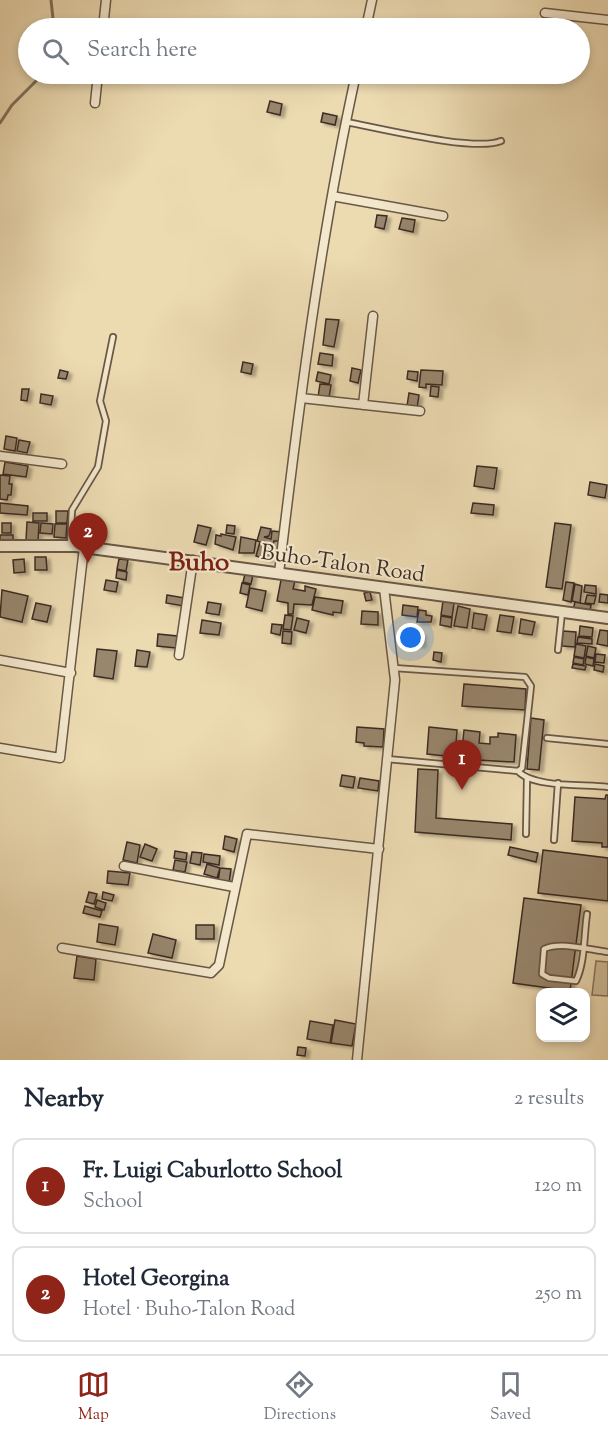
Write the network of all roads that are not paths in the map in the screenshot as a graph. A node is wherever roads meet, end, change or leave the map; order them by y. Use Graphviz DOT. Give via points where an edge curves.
graph roads {
  1 [pos="106,0"];
  2 [pos="372,0"];
  3 [pos="545,13"];
  4 [pos="104,18"];
  5 [pos="368,18"];
  6 [pos="608,20"];
  7 [pos="97,84"];
  8 [pos="354,84"];
  9 [pos="95,103"];
  10 [pos="346,122"];
  11 [pos="501,141"];
  12 [pos="333,196"];
  13 [pos="443,216"];
  14 [pos="373,316"];
  15 [pos="113,337"];
  16 [pos="301,398"];
  17 [pos="363,405"];
  18 [pos="420,411"];
  19 [pos="0,456"];
  20 [pos="62,464"];
  21 [pos="0,546"];
  22 [pos="70,546"];
  23 [pos="84,547"];
  24 [pos="193,560"];
  25 [pos="279,573"];
  26 [pos="384,588"];
  27 [pos="562,612"];
  28 [pos="608,618"];
  29 [pos="558,650"];
  30 [pos="179,656"];
  31 [pos="0,660"];
  32 [pos="394,668"];
  33 [pos="71,672"];
  34 [pos="547,738"];
  35 [pos="608,744"];
  36 [pos="0,748"];
  37 [pos="387,759"];
  38 [pos="518,771"];
  39 [pos="527,778"];
  40 [pos="558,783"];
  41 [pos="608,787"];
  42 [pos="526,834"];
  43 [pos="554,840"];
  44 [pos="379,849"];
  45 [pos="124,866"];
  46 [pos="234,887"];
  47 [pos="587,914"];
  48 [pos="62,948"];
  49 [pos="582,949"];
  50 [pos="608,952"];
  51 [pos="357,1060"];
  1 -- 4 [label="street"];
  2 -- 5 [label="street"];
  3 -- 6 [label="street"];
  7 -- 9 [label="street"];
  8 -- 10 [label="street"];
  10 -- 11 [label="lane" via="446,141 491,145"];
  10 -- 12 [label="street"];
  12 -- 13 [label="street"];
  12 -- 16 [label="street"];
  14 -- 17 [label="street"];
  15 -- 22 [label="lane" via="100,401 105,422 98,467 72,510"];
  16 -- 17 [label="street"];
  16 -- 25 [label="street"];
  17 -- 18 [label="street"];
  19 -- 20 [label="street"];
  21 -- 22 [label="street, Buho-Talon Road"];
  22 -- 23 [label="street, Buho-Talon Road"];
  23 -- 24 [label="street, Buho-Talon Road"];
  23 -- 33 [label="street"];
  24 -- 25 [label="street, Buho-Talon Road"];
  24 -- 30 [label="street"];
  25 -- 26 [label="street, Buho-Talon Road"];
  26 -- 27 [label="street, Buho-Talon Road"];
  26 -- 32 [label="street"];
  27 -- 28 [label="street, Buho-Talon Road"];
  27 -- 29 [label="lane"];
  31 -- 33 [label="street"];
  32 -- 37 [label="street"];
  32 -- 38 [label="lane" via="525,677 531,686 522,768"];
  33 -- 36 [label="street" via="60,758"];
  34 -- 35 [label="lane"];
  37 -- 38 [label="lane"];
  37 -- 44 [label="street"];
  38 -- 39 [label="lane"];
  39 -- 40 [label="lane"];
  39 -- 42 [label="lane"];
  40 -- 41 [label="lane"];
  40 -- 43 [label="lane"];
  44 -- 46 [label="street" via="247,834"];
  44 -- 51 [label="street"];
  45 -- 46 [label="street"];
  46 -- 48 [label="street" via="219,965 211,973"];
  47 -- 49 [label="lane"];
  49 -- 49 [label="lane" via="544,949 542,974 576,981"];
  49 -- 50 [label="lane"];
}
